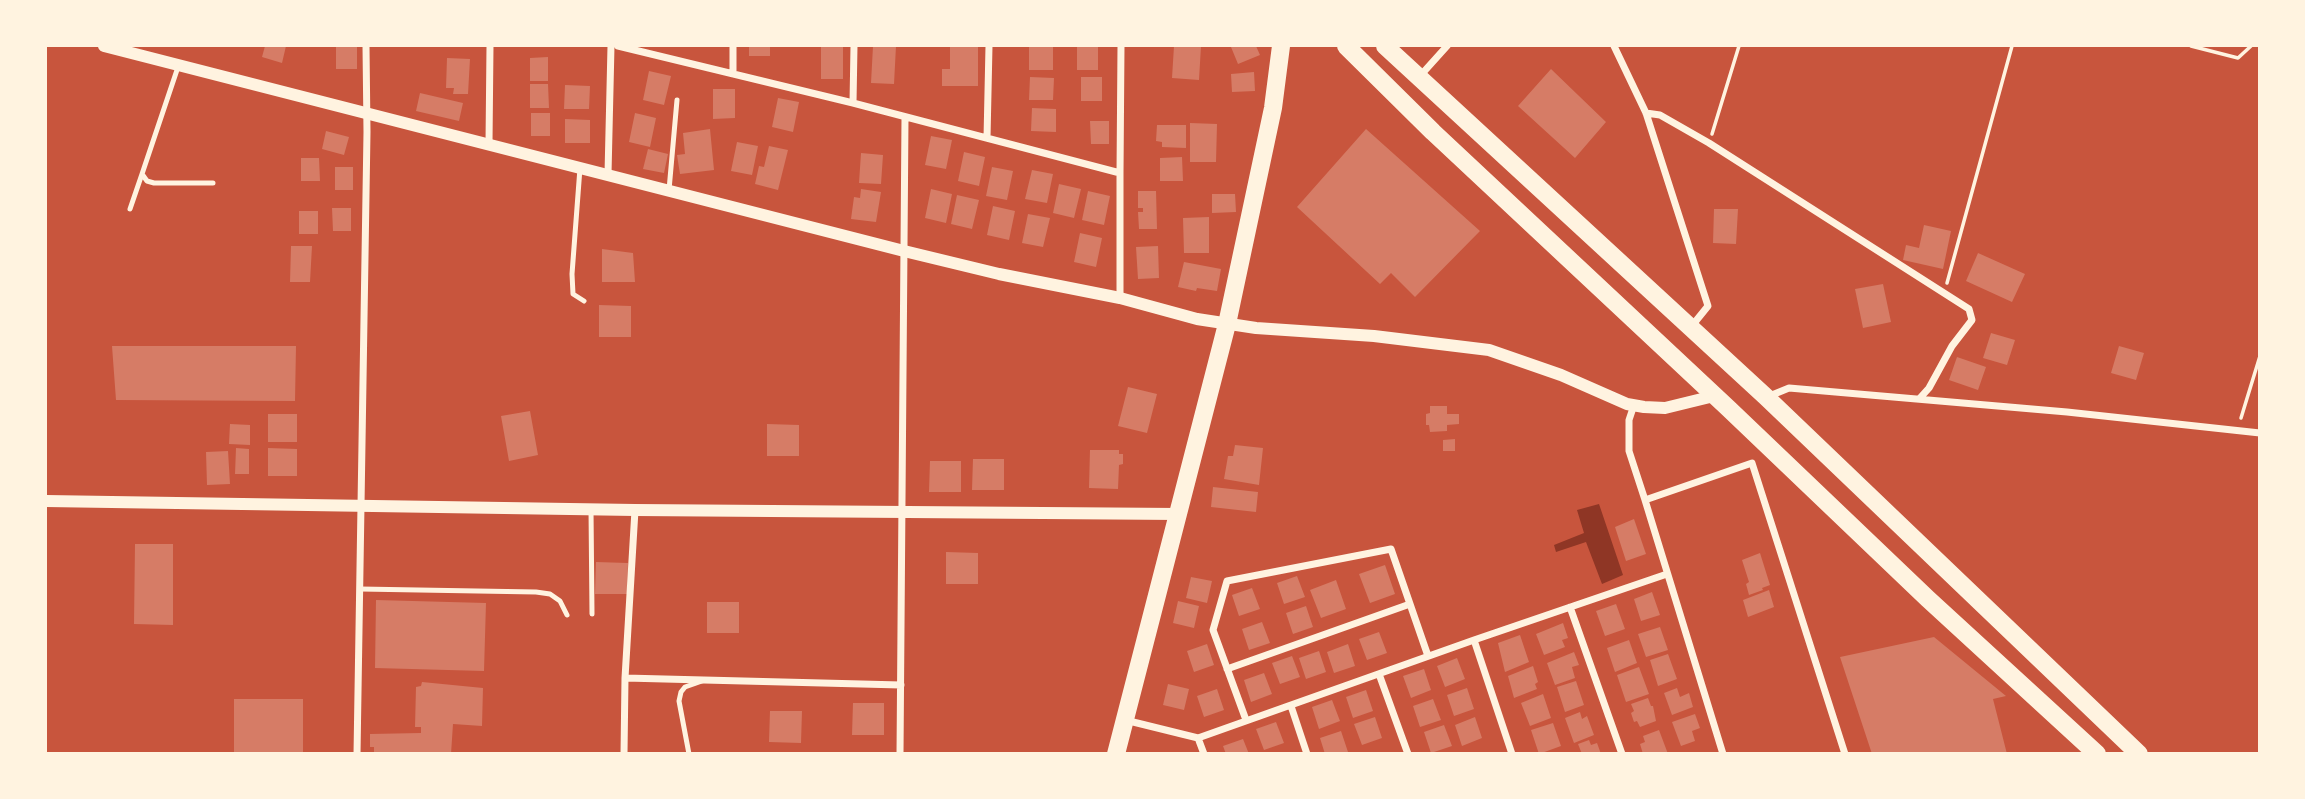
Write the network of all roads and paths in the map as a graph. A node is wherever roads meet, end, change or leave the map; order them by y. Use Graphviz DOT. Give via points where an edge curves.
graph roads {
  1 [pos="104,46"];
  2 [pos="366,46"];
  3 [pos="489,46"];
  4 [pos="611,46"];
  5 [pos="618,46"];
  6 [pos="733,46"];
  7 [pos="854,46"];
  8 [pos="989,46"];
  9 [pos="1121,46"];
  10 [pos="1281,46"];
  11 [pos="1346,46"];
  12 [pos="1385,46"];
  13 [pos="1447,46"];
  14 [pos="1615,46"];
  15 [pos="1739,46"];
  16 [pos="2012,46"];
  17 [pos="2192,46"];
  18 [pos="2251,46"];
  19 [pos="179,64"];
  20 [pos="733,74"];
  21 [pos="1419,76"];
  22 [pos="677,100"];
  23 [pos="853,103"];
  24 [pos="366,113"];
  25 [pos="1646,113"];
  26 [pos="905,118"];
  27 [pos="987,138"];
  28 [pos="489,143"];
  29 [pos="1710,143"];
  30 [pos="580,168"];
  31 [pos="1121,173"];
  32 [pos="142,174"];
  33 [pos="608,174"];
  34 [pos="214,183"];
  35 [pos="668,190"];
  36 [pos="130,209"];
  37 [pos="904,251"];
  38 [pos="1944,292"];
  39 [pos="1120,298"];
  40 [pos="584,301"];
  41 [pos="1227,324"];
  42 [pos="1690,328"];
  43 [pos="2259,356"];
  44 [pos="1714,397"];
  45 [pos="1766,397"];
  46 [pos="1920,398"];
  47 [pos="1634,405"];
  48 [pos="2238,430"];
  49 [pos="2259,433"];
  50 [pos="1645,500"];
  51 [pos="46,501"];
  52 [pos="361,505"];
  53 [pos="592,509"];
  54 [pos="635,510"];
  55 [pos="902,511"];
  56 [pos="1179,514"];
  57 [pos="1667,574"];
  58 [pos="360,589"];
  59 [pos="1410,604"];
  60 [pos="1570,607"];
  61 [pos="592,614"];
  62 [pos="567,615"];
  63 [pos="1474,640"];
  64 [pos="1428,656"];
  65 [pos="1227,669"];
  66 [pos="1379,674"];
  67 [pos="625,678"];
  68 [pos="705,680"];
  69 [pos="901,685"];
  70 [pos="1291,706"];
  71 [pos="1124,720"];
  72 [pos="1246,720"];
  73 [pos="1198,738"];
  74 [pos="358,754"];
  75 [pos="624,754"];
  76 [pos="689,754"];
  77 [pos="900,754"];
  78 [pos="1116,754"];
  79 [pos="1203,754"];
  80 [pos="1307,754"];
  81 [pos="1408,754"];
  82 [pos="1512,754"];
  83 [pos="1622,754"];
  84 [pos="1723,754"];
  85 [pos="1845,754"];
  86 [pos="2097,754"];
  87 [pos="2139,754"];
  1 -- 19 [label="street"];
  2 -- 24 [label="street"];
  3 -- 28 [label="street"];
  4 -- 33 [label="street"];
  5 -- 20 [label="street"];
  6 -- 20 [label="street"];
  7 -- 23 [label="street"];
  8 -- 27 [label="street"];
  9 -- 31 [label="street"];
  10 -- 41 [label="highway" via="1273,108"];
  11 -- 44 [label="highway"];
  12 -- 21 [label="highway"];
  13 -- 21 [label="street"];
  14 -- 25 [label="street"];
  15 -- 29 [label="path"];
  16 -- 38 [label="path"];
  17 -- 18 [label="path" via="2238,58"];
  19 -- 24 [label="street"];
  19 -- 32 [label="lane"];
  20 -- 23 [label="street"];
  21 -- 42 [label="highway"];
  22 -- 35 [label="lane"];
  23 -- 26 [label="street"];
  24 -- 28 [label="street"];
  24 -- 52 [label="street"];
  25 -- 29 [label="street" via="1660,115"];
  25 -- 42 [label="street" via="1708,306"];
  26 -- 27 [label="street"];
  26 -- 37 [label="street"];
  27 -- 31 [label="street"];
  28 -- 30 [label="street"];
  29 -- 38 [label="street"];
  30 -- 33 [label="street"];
  30 -- 40 [label="lane" via="572,274 573,294"];
  31 -- 39 [label="street"];
  32 -- 34 [label="lane" via="154,183"];
  32 -- 36 [label="lane"];
  33 -- 35 [label="street"];
  35 -- 37 [label="street"];
  37 -- 39 [label="street"];
  37 -- 55 [label="street"];
  38 -- 46 [label="street" via="1969,309 1972,320"];
  39 -- 41 [label="street"];
  41 -- 47 [label="street" via="1489,350"];
  41 -- 56 [label="highway"];
  42 -- 45 [label="highway"];
  43 -- 48 [label="path"];
  44 -- 47 [label="street" via="1665,408"];
  44 -- 86 [label="highway"];
  45 -- 46 [label="street" via="1789,388"];
  45 -- 87 [label="highway"];
  46 -- 48 [label="street"];
  47 -- 50 [label="street" via="1629,451"];
  48 -- 49 [label="street"];
  50 -- 57 [label="street"];
  50 -- 85 [label="street" via="1752,463"];
  51 -- 52 [label="street"];
  52 -- 53 [label="street"];
  52 -- 58 [label="street"];
  53 -- 54 [label="street"];
  53 -- 61 [label="lane"];
  54 -- 55 [label="street"];
  54 -- 67 [label="street"];
  55 -- 56 [label="street"];
  55 -- 69 [label="street"];
  56 -- 71 [label="highway"];
  57 -- 60 [label="street"];
  57 -- 84 [label="street"];
  58 -- 62 [label="lane" via="536,592 560,600"];
  58 -- 74 [label="street"];
  59 -- 64 [label="street"];
  59 -- 65 [label="street"];
  59 -- 65 [label="street" via="1391,550 1227,581 1213,630"];
  60 -- 63 [label="street"];
  60 -- 83 [label="street"];
  63 -- 64 [label="street"];
  63 -- 82 [label="street"];
  64 -- 66 [label="street"];
  65 -- 72 [label="street"];
  66 -- 70 [label="street"];
  66 -- 81 [label="street"];
  67 -- 68 [label="street"];
  67 -- 75 [label="street"];
  68 -- 69 [label="street"];
  68 -- 76 [label="lane" via="685,687 679,701"];
  69 -- 77 [label="street"];
  70 -- 72 [label="street"];
  70 -- 80 [label="street"];
  71 -- 73 [label="street"];
  71 -- 78 [label="highway"];
  72 -- 73 [label="street"];
  73 -- 79 [label="street"];
}
